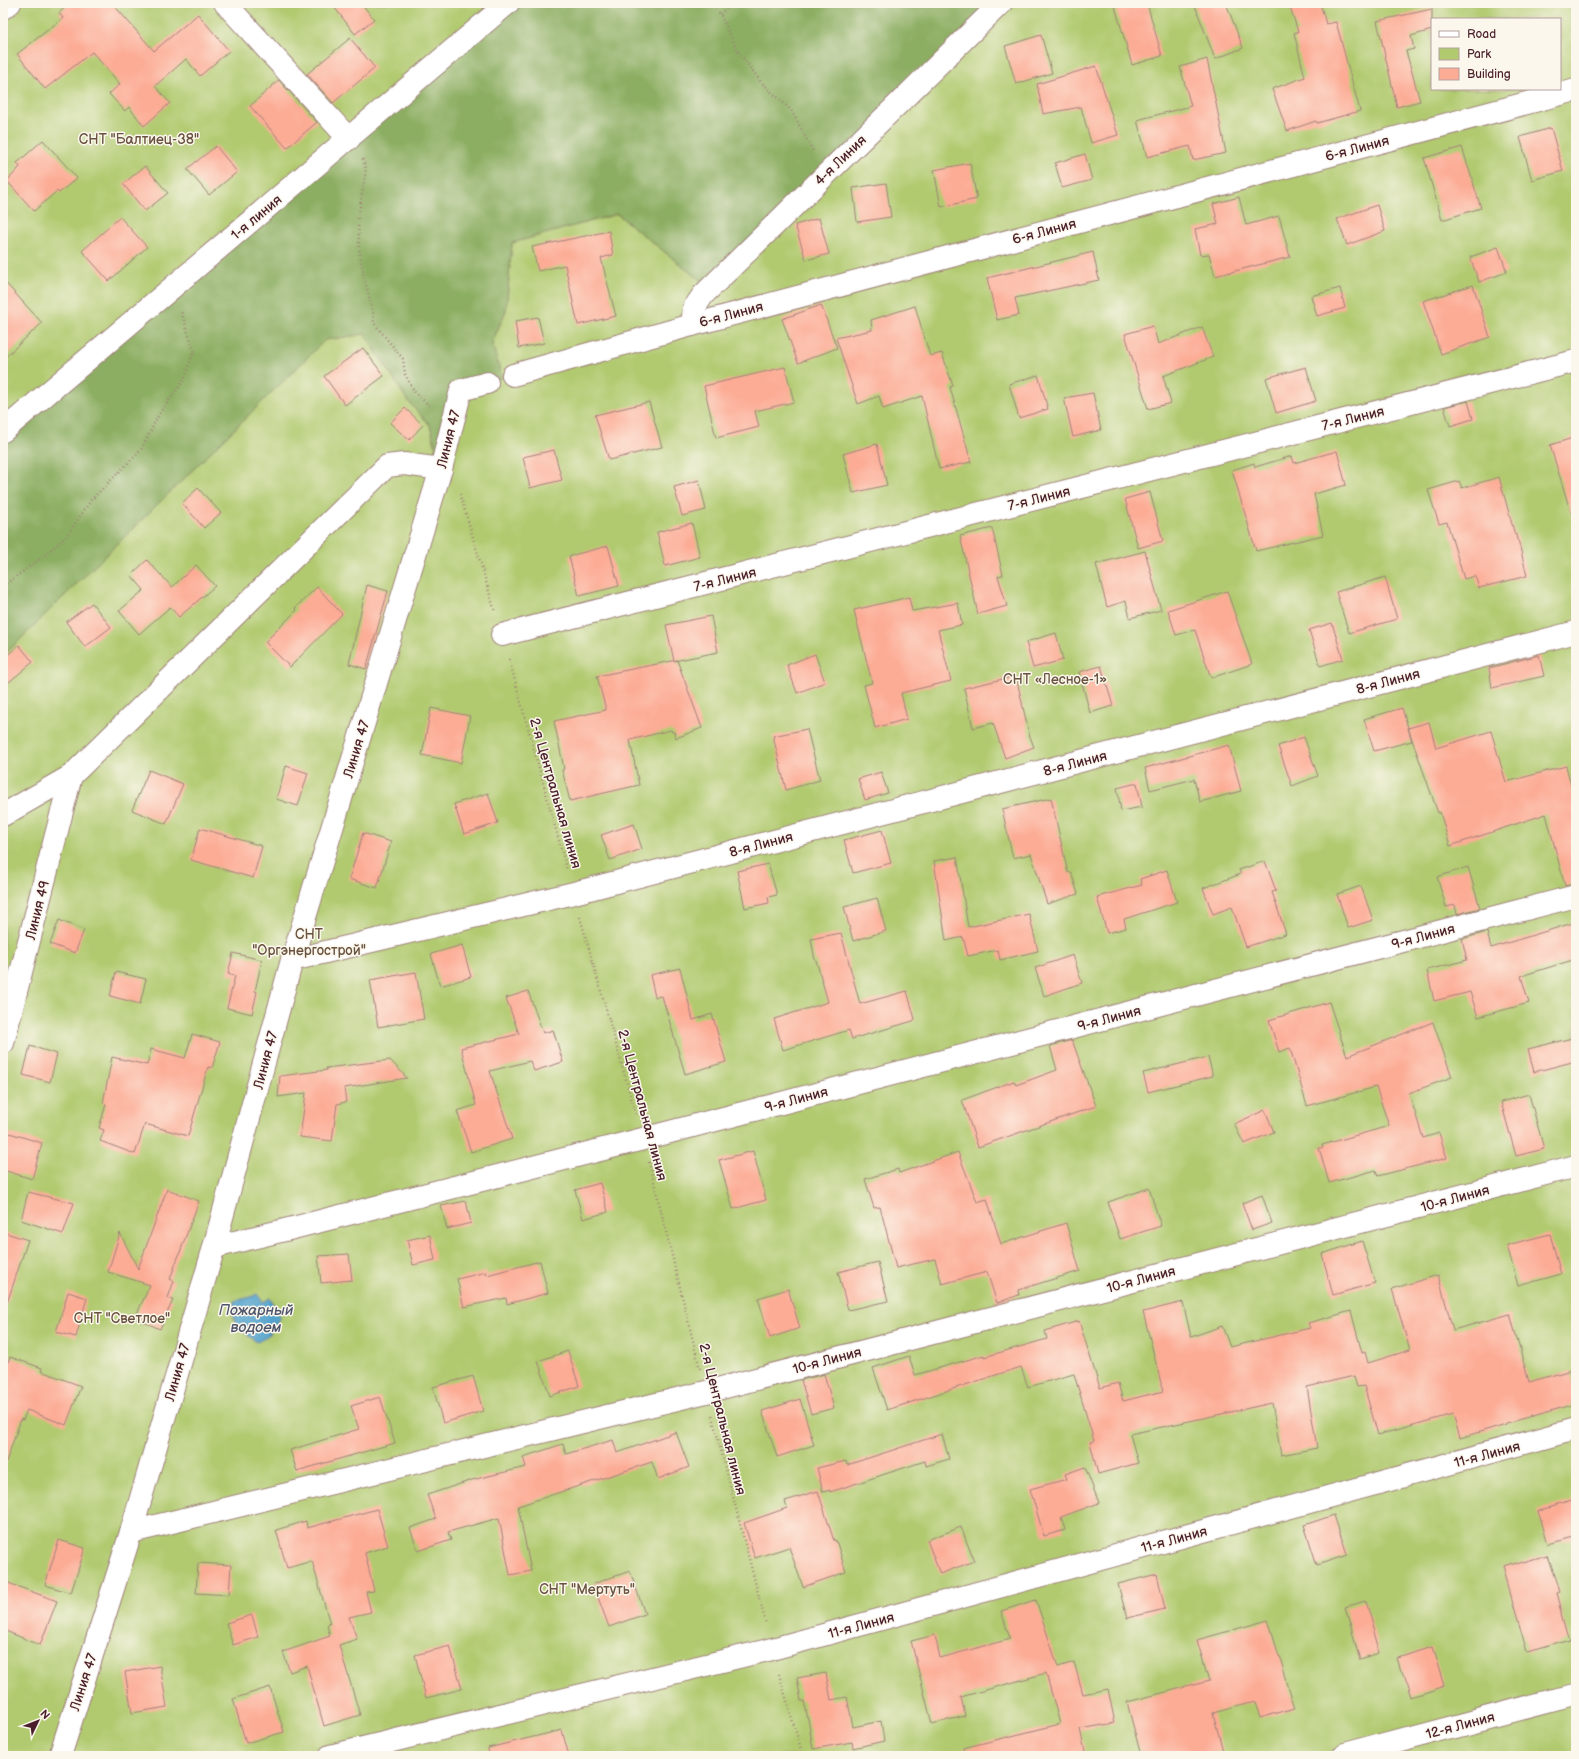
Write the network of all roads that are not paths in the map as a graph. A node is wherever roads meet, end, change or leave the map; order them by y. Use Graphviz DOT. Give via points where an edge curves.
graph roads {
  1 [pos="10,3"];
  2 [pos="225,3"];
  3 [pos="508,3"];
  4 [pos="1001,3"];
  5 [pos="3,8"];
  6 [pos="1576,90"];
  7 [pos="349,139"];
  8 [pos="692,324"];
  9 [pos="1576,361"];
  10 [pos="513,375"];
  11 [pos="487,383"];
  12 [pos="3,431"];
  13 [pos="441,469"];
  14 [pos="1576,632"];
  15 [pos="502,635"];
  16 [pos="72,776"];
  17 [pos="3,815"];
  18 [pos="1576,896"];
  19 [pos="292,960"];
  20 [pos="3,1043"];
  21 [pos="1576,1166"];
  22 [pos="214,1247"];
  23 [pos="1576,1429"];
  24 [pos="131,1532"];
  25 [pos="1576,1694"];
  26 [pos="60,1756"];
  27 [pos="330,1756"];
  28 [pos="1344,1756"];
  1 -- 5 [label="street"];
  2 -- 7 [label="street"];
  3 -- 7 [label="street, 1-я линия"];
  4 -- 8 [label="street, 4-я Линия" via="703,295 694,308"];
  6 -- 8 [label="street, 6-я Линия"];
  7 -- 12 [label="street, 1-я линия"];
  8 -- 10 [label="street, 6-я Линия"];
  9 -- 15 [label="street, 7-я Линия"];
  11 -- 13 [label="street, Линия 47" via="460,390"];
  13 -- 16 [label="street" via="404,464 387,466"];
  13 -- 19 [label="street, Линия 47"];
  14 -- 19 [label="street, 8-я Линия" via="574,893"];
  16 -- 17 [label="street"];
  16 -- 20 [label="street, Линия 49"];
  18 -- 22 [label="street, 9-я Линия" via="643,1139"];
  19 -- 22 [label="street, Линия 47"];
  21 -- 24 [label="street, 10-я Линия" via="706,1392"];
  22 -- 24 [label="street, Линия 47"];
  23 -- 27 [label="street, 11-я Линия" via="772,1649"];
  24 -- 26 [label="street, Линия 47"];
  25 -- 28 [label="street, 12-я Линия"];
}
